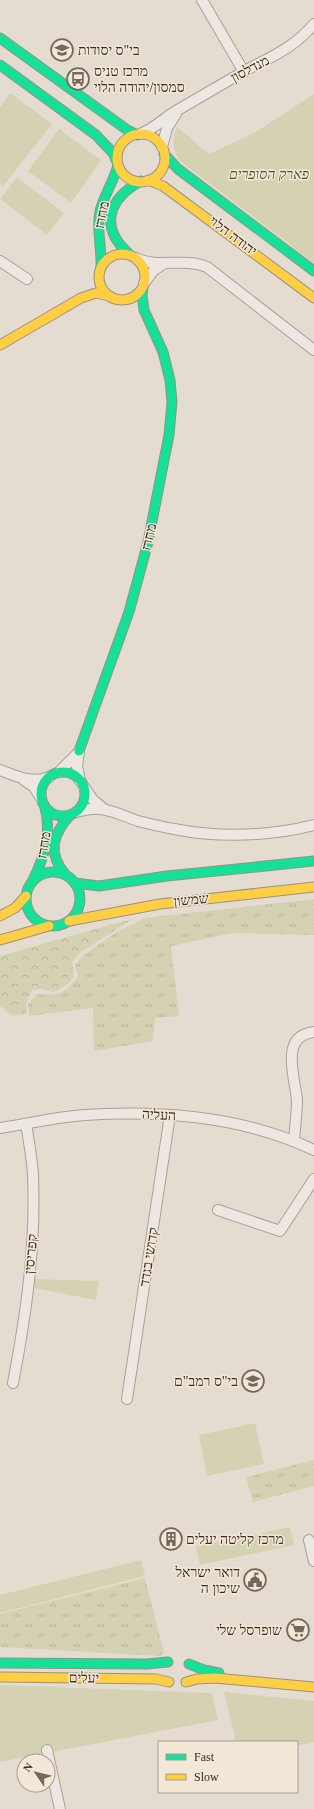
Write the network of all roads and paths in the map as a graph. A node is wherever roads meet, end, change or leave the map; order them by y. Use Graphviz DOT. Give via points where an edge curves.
graph roads {
  1 [pos="202,0"];
  2 [pos="314,24"];
  3 [pos="0,38"];
  4 [pos="0,65"];
  5 [pos="244,72"];
  6 [pos="181,108"];
  7 [pos="138,134"];
  8 [pos="163,150"];
  9 [pos="118,164"];
  10 [pos="145,181"];
  11 [pos="132,256"];
  12 [pos="0,261"];
  13 [pos="168,262"];
  14 [pos="100,270"];
  15 [pos="314,271"];
  16 [pos="27,279"];
  17 [pos="144,285"];
  18 [pos="109,296"];
  19 [pos="80,298"];
  20 [pos="314,298"];
  21 [pos="119,300"];
  22 [pos="146,319"];
  23 [pos="0,345"];
  24 [pos="314,350"];
  25 [pos="79,751"];
  26 [pos="0,770"];
  27 [pos="54,774"];
  28 [pos="23,779"];
  29 [pos="82,784"];
  30 [pos="43,803"];
  31 [pos="104,810"];
  32 [pos="73,814"];
  33 [pos="314,825"];
  34 [pos="314,861"];
  35 [pos="65,874"];
  36 [pos="34,880"];
  37 [pos="75,883"];
  38 [pos="314,887"];
  39 [pos="26,896"];
  40 [pos="0,916"];
  41 [pos="69,921"];
  42 [pos="49,926"];
  43 [pos="0,940"];
  44 [pos="314,1032"];
  45 [pos="170,1115"];
  46 [pos="26,1124"];
  47 [pos="0,1128"];
  48 [pos="294,1140"];
  49 [pos="314,1150"];
  50 [pos="314,1179"];
  51 [pos="218,1210"];
  52 [pos="13,1383"];
  53 [pos="127,1399"];
  54 [pos="309,1540"];
  55 [pos="314,1561"];
  56 [pos="179,1660"];
  57 [pos="0,1663"];
  58 [pos="0,1677"];
  59 [pos="314,1681"];
  60 [pos="169,1682"];
  61 [pos="186,1682"];
  62 [pos="314,1686"];
  63 [pos="47,1750"];
  64 [pos="60,1809"];
  1 -- 5 [label="street"];
  2 -- 5 [label="street, מנדלסון" via="295,44"];
  3 -- 7 [label="street" via="126,129"];
  4 -- 9 [label="street" via="96,136 113,153"];
  5 -- 6 [label="street, מנדלסון"];
  6 -- 7 [label="street, מנדלסון" via="149,131"];
  6 -- 8 [label="street, מנדלסון" via="167,128"];
  7 -- 8 [label="street" via="151,136"];
  7 -- 9 [label="street" via="121,144"];
  8 -- 10 [label="street" via="160,171"];
  8 -- 15 [label="street, יהודה הלוי" via="178,169"];
  9 -- 10 [label="street" via="127,177"];
  9 -- 14 [label="street, מחרז" via="115,178 101,205 98,218 102,256"];
  10 -- 11 [label="street, מחרז" via="124,191 113,206 111,215 115,240 120,248"];
  10 -- 20 [label="street, יהודה הלוי" via="163,186"];
  11 -- 13 [label="street" via="152,263"];
  11 -- 14 [label="street" via="111,256"];
  11 -- 17 [label="street" via="144,269"];
  12 -- 16 [label="street"];
  13 -- 17 [label="street" via="154,270"];
  13 -- 24 [label="street" via="193,263 211,270"];
  14 -- 18 [label="street" via="100,284"];
  14 -- 19 [label="street" via="91,287"];
  17 -- 21 [label="street" via="133,297"];
  17 -- 22 [label="street, מחרז" via="141,301"];
  18 -- 19 [label="street" via="96,293"];
  18 -- 21 [label="street"];
  19 -- 23 [label="street"];
  21 -- 22 [label="street, מחרז" via="132,306"];
  22 -- 25 [label="street, מחרז" via="168,369 172,391 170,431 152,524 134,596"];
  25 -- 27 [label="street, מחרז" via="70,763"];
  25 -- 29 [label="street, מחרז" via="78,766"];
  26 -- 28 [label="street"];
  27 -- 28 [label="street" via="37,780"];
  27 -- 29 [label="street" via="72,774"];
  27 -- 30 [label="street" via="43,785"];
  28 -- 30 [label="street" via="34,787"];
  29 -- 31 [label="street"];
  29 -- 32 [label="street" via="84,801"];
  30 -- 32 [label="street" via="56,816"];
  30 -- 36 [label="street, מחרז" via="47,822 43,860"];
  31 -- 32 [label="street" via="92,809"];
  31 -- 33 [label="street" via="148,823 209,834 272,832"];
  32 -- 35 [label="street, מחרז" via="59,827 53,843 55,860"];
  34 -- 37 [label="street, שמשון" via="167,876 99,886"];
  35 -- 36 [label="street" via="48,872"];
  35 -- 37 [label="street"];
  36 -- 39 [label="street" via="28,887"];
  37 -- 41 [label="street" via="80,894 80,903"];
  38 -- 41 [label="street, שמשון" via="170,902"];
  39 -- 40 [label="street" via="15,908"];
  39 -- 42 [label="street" via="31,916 41,924"];
  41 -- 42 [label="street" via="58,926"];
  42 -- 43 [label="street"];
  44 -- 48 [label="street" via="302,1035 292,1049 297,1101"];
  45 -- 46 [label="street, העליה" via="147,1113 84,1116"];
  45 -- 48 [label="street, העליה" via="231,1123"];
  45 -- 53 [label="street, קדושי בגדד"];
  46 -- 47 [label="street, העליה"];
  46 -- 52 [label="street, קפריסין" via="33,1174 34,1230 24,1326"];
  48 -- 49 [label="street, העליה"];
  50 -- 51 [label="street" via="280,1231"];
  54 -- 55 [label="street"];
  56 -- 57 [label="street, יעלים" via="147,1664"];
  56 -- 59 [label="street, יעלים" via="216,1672"];
  56 -- 60 [label="street" via="164,1671 164,1676"];
  56 -- 61 [label="street" via="191,1674"];
  58 -- 60 [label="street, יעלים" via="156,1679"];
  60 -- 61 [label="street" via="176,1685"];
  61 -- 62 [label="street" via="214,1678"];
  63 -- 64 [label="street"];
}
